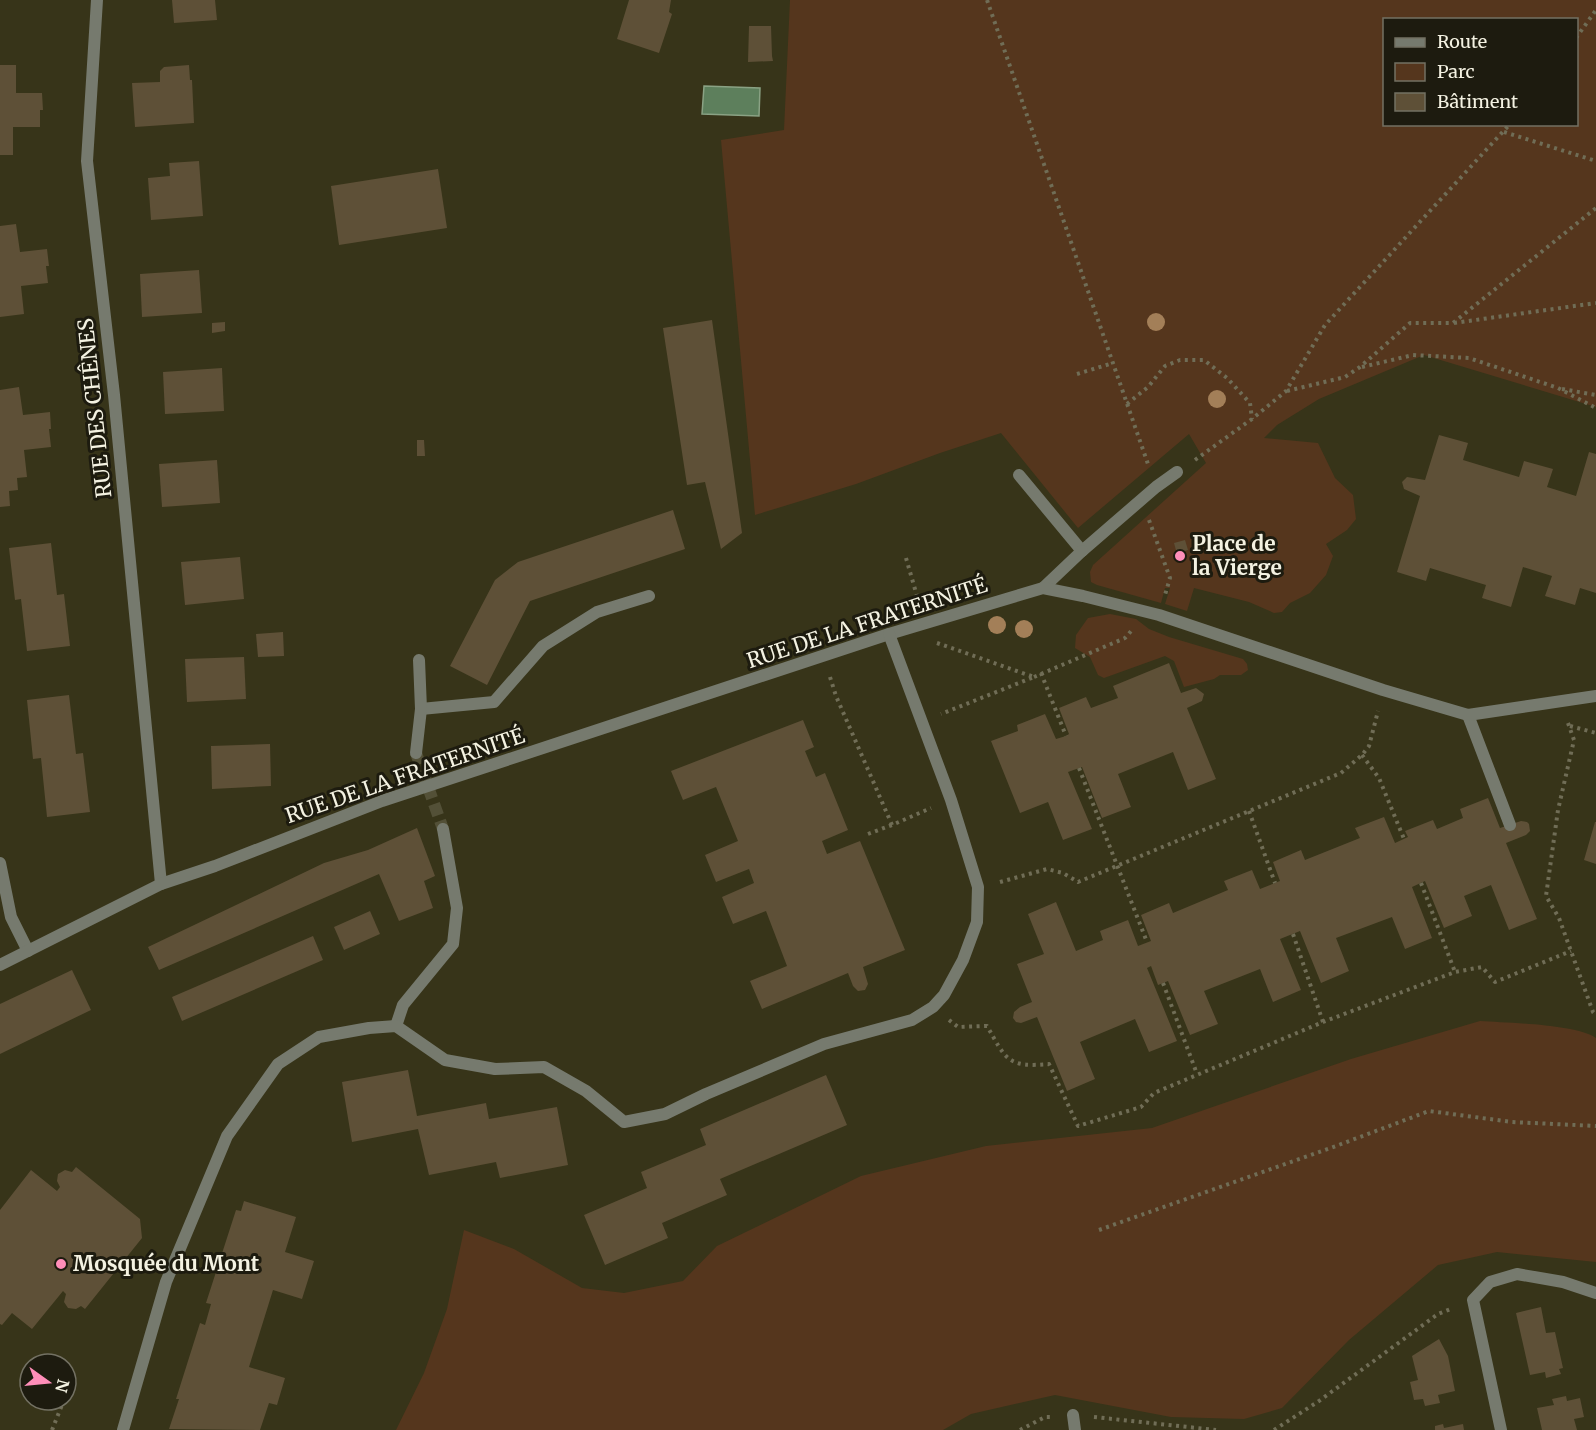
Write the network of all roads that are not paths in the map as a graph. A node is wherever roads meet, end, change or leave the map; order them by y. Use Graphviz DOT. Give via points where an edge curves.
graph roads {
  1 [pos="97,0"];
  2 [pos="1177,472"];
  3 [pos="1019,475"];
  4 [pos="1082,551"];
  5 [pos="1043,588"];
  6 [pos="649,596"];
  7 [pos="889,634"];
  8 [pos="419,660"];
  9 [pos="1596,696"];
  10 [pos="421,709"];
  11 [pos="1468,715"];
  12 [pos="416,753"];
  13 [pos="1510,825"];
  14 [pos="443,829"];
  15 [pos="0,863"];
  16 [pos="161,884"];
  17 [pos="28,951"];
  18 [pos="0,964"];
  19 [pos="396,1026"];
  20 [pos="1596,1293"];
  21 [pos="1073,1415"];
  22 [pos="123,1430"];
  23 [pos="1075,1430"];
  24 [pos="1501,1430"];
  1 -- 16 [label="street, RUE DES CHÊNES" via="87,161 114,395"];
  2 -- 4 [label="street"];
  3 -- 4 [label="street"];
  4 -- 5 [label="street"];
  5 -- 7 [label="street, RUE DE LA FRATERNITÉ"];
  5 -- 11 [label="street, RUE DE LA FRATERNITÉ" via="1147,613"];
  6 -- 10 [label="street" via="597,612 543,646 494,702"];
  7 -- 16 [label="street, RUE DE LA FRATERNITÉ" via="382,801"];
  7 -- 19 [label="street" via="951,800 978,887 977,922 963,960 933,1007 912,1020 824,1044 665,1114 624,1122 586,1091 544,1067 495,1069 445,1060"];
  8 -- 10 [label="street"];
  9 -- 11 [label="street, RUE DE LA FRATERNITÉ"];
  10 -- 12 [label="street"];
  11 -- 13 [label="street"];
  14 -- 19 [label="street" via="457,908 453,944 403,1005"];
  15 -- 17 [label="street" via="11,917"];
  16 -- 17 [label="street, RUE DE LA FRATERNITÉ"];
  17 -- 18 [label="street, RUE DE LA FRATERNITÉ"];
  19 -- 22 [label="street" via="320,1036 278,1064 227,1136 166,1282"];
  20 -- 24 [label="street" via="1517,1274 1490,1282 1473,1300"];
  21 -- 23 [label="street"];
}
